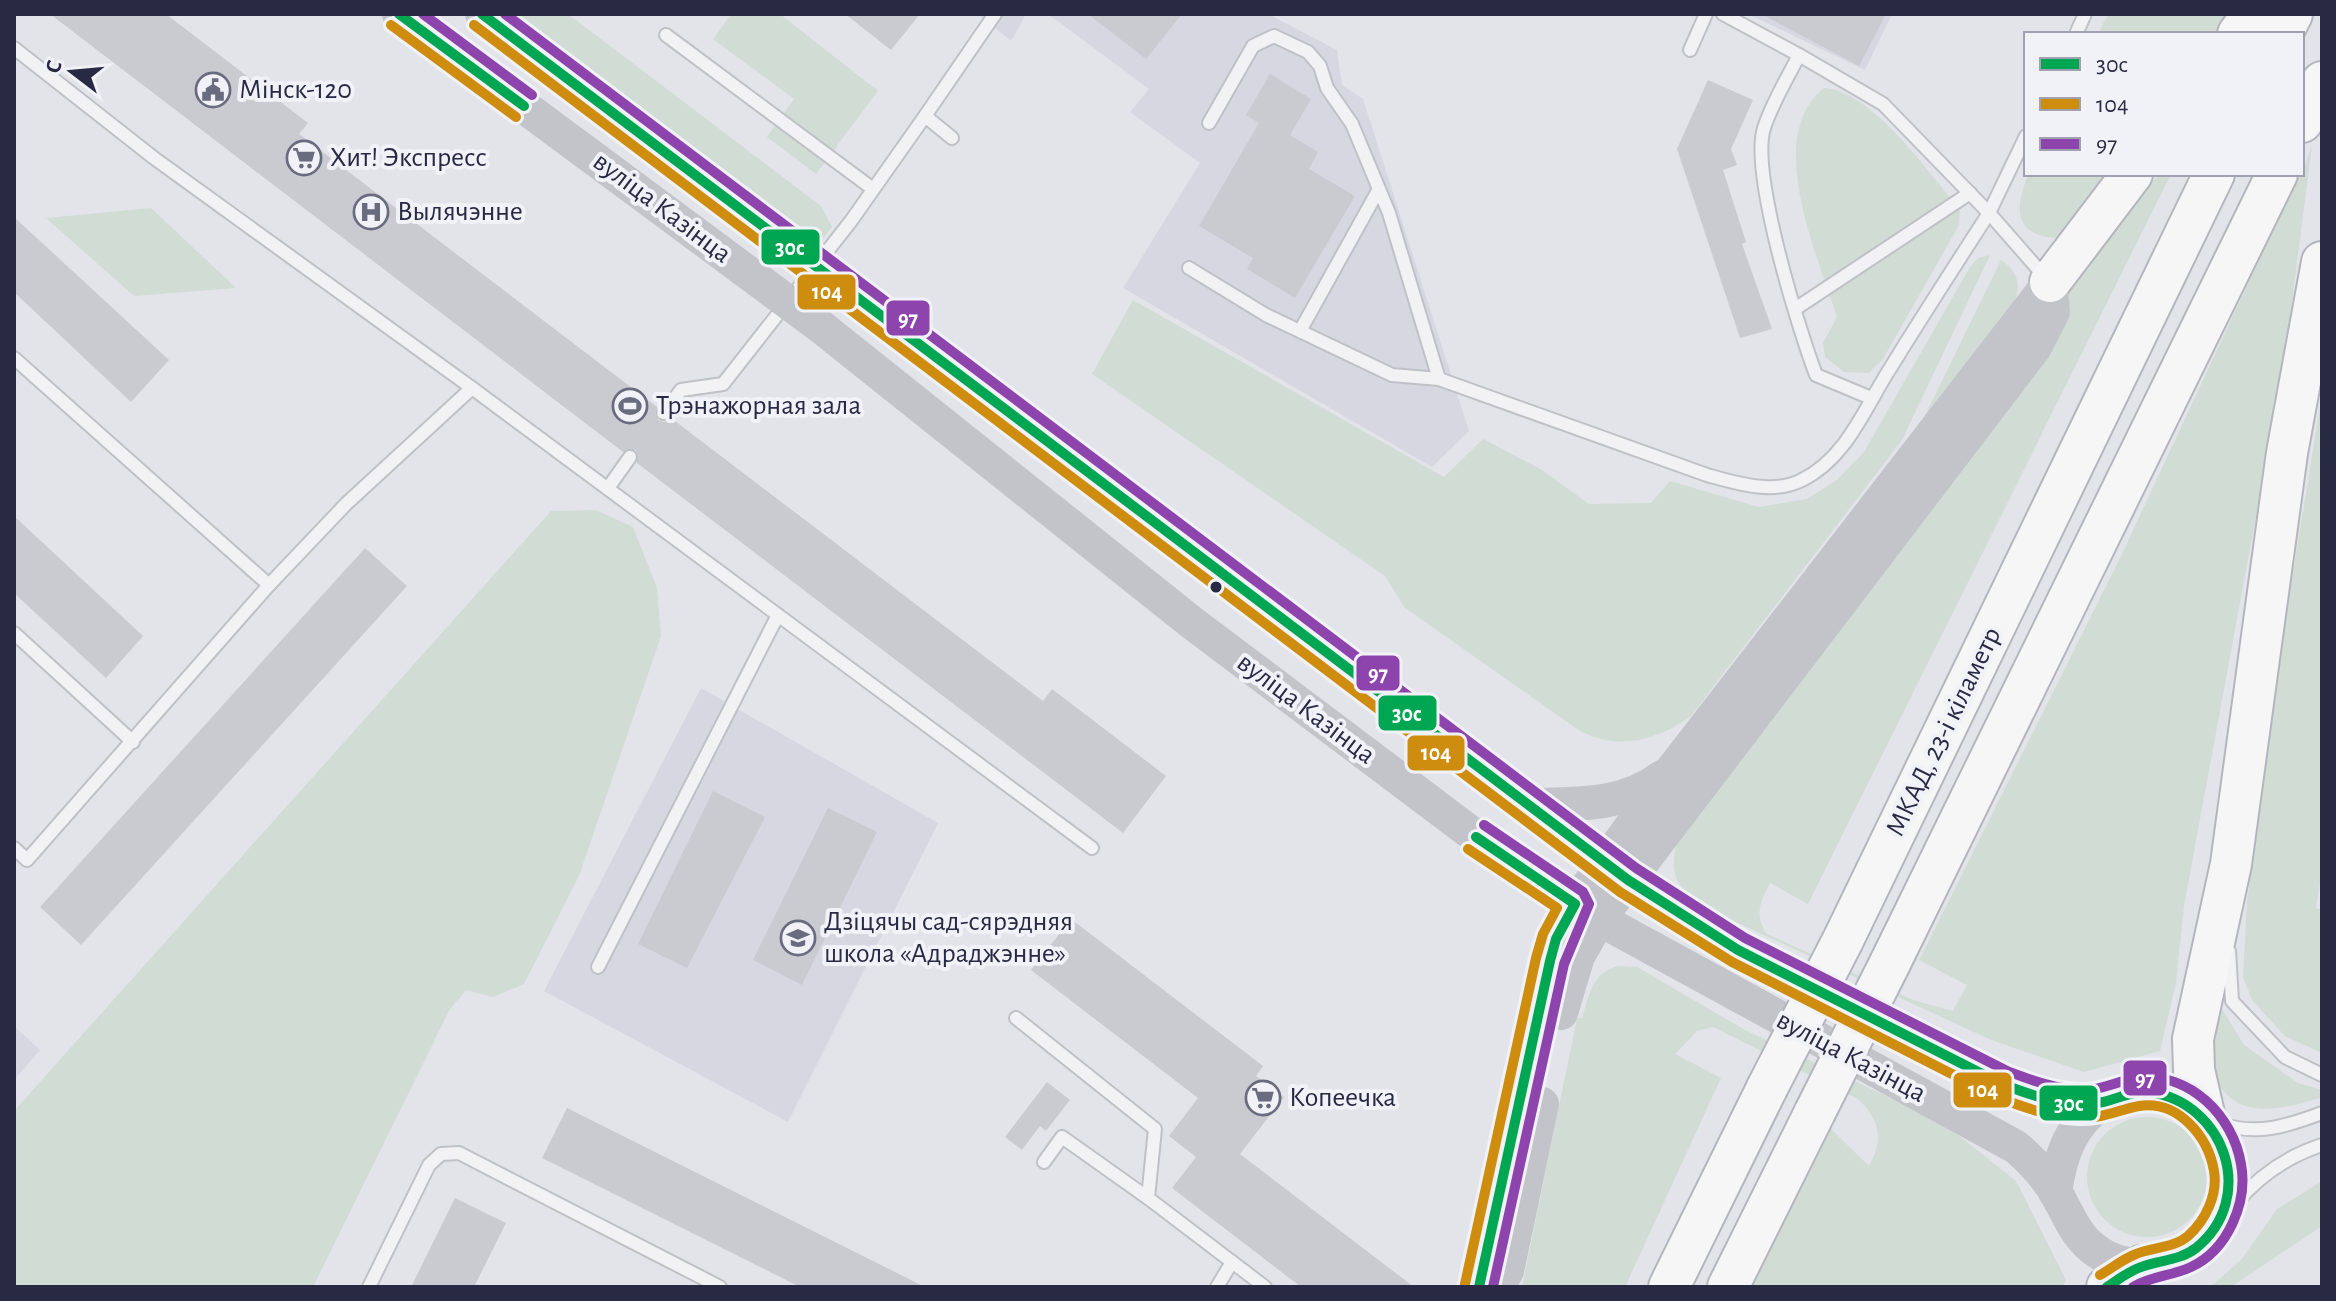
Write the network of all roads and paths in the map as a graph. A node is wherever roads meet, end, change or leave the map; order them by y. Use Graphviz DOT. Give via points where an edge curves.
graph roads {
  1 [pos="482,14"];
  2 [pos="995,14"];
  3 [pos="1706,14"];
  4 [pos="1723,14"];
  5 [pos="2253,14"];
  6 [pos="2292,14"];
  7 [pos="417,19"];
  8 [pos="2240,32"];
  9 [pos="2283,32"];
  10 [pos="666,35"];
  11 [pos="14,48"];
  12 [pos="1690,50"];
  13 [pos="1799,55"];
  14 [pos="2322,82"];
  15 [pos="925,116"];
  16 [pos="2304,118"];
  17 [pos="1209,123"];
  18 [pos="952,138"];
  19 [pos="2024,140"];
  20 [pos="2130,176"];
  21 [pos="2213,176"];
  22 [pos="2276,176"];
  23 [pos="873,189"];
  24 [pos="1379,189"];
  25 [pos="1970,193"];
  26 [pos="1989,213"];
  27 [pos="2322,262"];
  28 [pos="815,265"];
  29 [pos="1189,268"];
  30 [pos="2050,282"];
  31 [pos="787,302"];
  32 [pos="1795,309"];
  33 [pos="1300,331"];
  34 [pos="14,358"];
  35 [pos="1439,379"];
  36 [pos="472,388"];
  37 [pos="1871,398"];
  38 [pos="664,413"];
  39 [pos="630,457"];
  40 [pos="608,488"];
  41 [pos="269,585"];
  42 [pos="778,615"];
  43 [pos="14,633"];
  44 [pos="133,742"];
  45 [pos="1672,770"];
  46 [pos="1533,805"];
  47 [pos="14,848"];
  48 [pos="1092,848"];
  49 [pos="2231,864"];
  50 [pos="1616,871"];
  51 [pos="1587,912"];
  52 [pos="598,967"];
  53 [pos="1016,1018"];
  54 [pos="2322,1075"];
  55 [pos="2101,1103"];
  56 [pos="2322,1113"];
  57 [pos="2207,1117"];
  58 [pos="2322,1145"];
  59 [pos="1044,1162"];
  60 [pos="2055,1192"];
  61 [pos="1148,1198"];
  62 [pos="2217,1226"];
  63 [pos="1232,1262"];
  64 [pos="2141,1266"];
  65 [pos="369,1287"];
  66 [pos="720,1287"];
  67 [pos="1217,1287"];
  68 [pos="1265,1287"];
  69 [pos="1479,1287"];
  70 [pos="1497,1287"];
  71 [pos="1669,1287"];
  72 [pos="1728,1287"];
  73 [pos="2107,1287"];
  1 -- 28 [label="main road, вуліца Казінца"];
  2 -- 15 [label="lane"];
  3 -- 12 [label="lane"];
  4 -- 13 [label="lane"];
  5 -- 8 [label="highway"];
  6 -- 9 [label="highway"];
  7 -- 31 [label="main road, вуліца Казінца"];
  10 -- 23 [label="lane"];
  11 -- 36 [label="lane" via="154,158"];
  13 -- 25 [label="lane" via="1883,104"];
  13 -- 32 [label="lane" via="1764,129 1761,152 1762,178"];
  14 -- 16 [label="highway"];
  15 -- 18 [label="lane"];
  15 -- 23 [label="lane"];
  17 -- 24 [label="lane" via="1253,46 1274,36 1308,52 1320,66"];
  19 -- 26 [label="lane"];
  20 -- 30 [label="highway"];
  21 -- 71 [label="highway, МКАД, 23-і кіламетр, bridge"];
  22 -- 72 [label="highway, МКАД, 23-і кіламетр, bridge"];
  23 -- 28 [label="lane"];
  24 -- 33 [label="lane"];
  24 -- 35 [label="lane"];
  25 -- 26 [label="lane"];
  25 -- 32 [label="lane"];
  26 -- 30 [label="lane"];
  26 -- 37 [label="lane"];
  27 -- 49 [label="highway" via="2287,453"];
  28 -- 31 [label="lane"];
  28 -- 46 [label="main road, вуліца Казінца"];
  29 -- 33 [label="lane"];
  30 -- 45 [label="main road"];
  30 -- 50 [label="main road" via="2053,312 2035,347"];
  31 -- 38 [label="lane" via="723,384 681,390"];
  31 -- 51 [label="main road, вуліца Казінца" via="1284,694 1499,854"];
  32 -- 37 [label="lane" via="1816,375"];
  33 -- 35 [label="lane" via="1392,375"];
  34 -- 41 [label="lane"];
  35 -- 37 [label="lane" via="1707,475 1774,487 1800,482 1826,466"];
  36 -- 40 [label="lane"];
  36 -- 41 [label="lane" via="346,504"];
  39 -- 40 [label="lane"];
  40 -- 42 [label="lane"];
  41 -- 44 [label="lane"];
  42 -- 48 [label="lane"];
  42 -- 52 [label="lane"];
  43 -- 44 [label="lane"];
  44 -- 47 [label="lane" via="27,860"];
  45 -- 46 [label="main road" via="1650,787 1598,804"];
  45 -- 50 [label="main road"];
  46 -- 50 [label="main road, вуліца Казінца"];
  49 -- 54 [label="lane" via="2232,1001 2285,1057"];
  49 -- 57 [label="highway" via="2193,1039 2194,1070"];
  50 -- 51 [label="main road"];
  50 -- 55 [label="main road, вуліца Казінца" via="1738,950 1979,1073 2038,1097"];
  51 -- 60 [label="main road, вуліца Казінца" via="1994,1134 2038,1166"];
  51 -- 69 [label="main road" via="1556,939"];
  51 -- 70 [label="main road" via="1507,1271"];
  53 -- 61 [label="lane" via="1155,1129"];
  55 -- 57 [label="main road, вуліца Казінца" via="2148,1091 2172,1095"];
  55 -- 60 [label="main road" via="2068,1137"];
  56 -- 57 [label="lane" via="2257,1132"];
  57 -- 62 [label="main road" via="2227,1150 2231,1168 2231,1188"];
  58 -- 62 [label="lane" via="2279,1164 2251,1185"];
  59 -- 61 [label="lane" via="1062,1137"];
  60 -- 64 [label="main road, вуліца Казінца" via="2087,1243 2109,1257"];
  61 -- 63 [label="lane"];
  62 -- 64 [label="main road" via="2198,1247 2176,1259"];
  63 -- 67 [label="lane"];
  63 -- 68 [label="lane"];
  64 -- 73 [label="highway"];
  65 -- 66 [label="lane" via="429,1165 441,1154 459,1153"];
}
